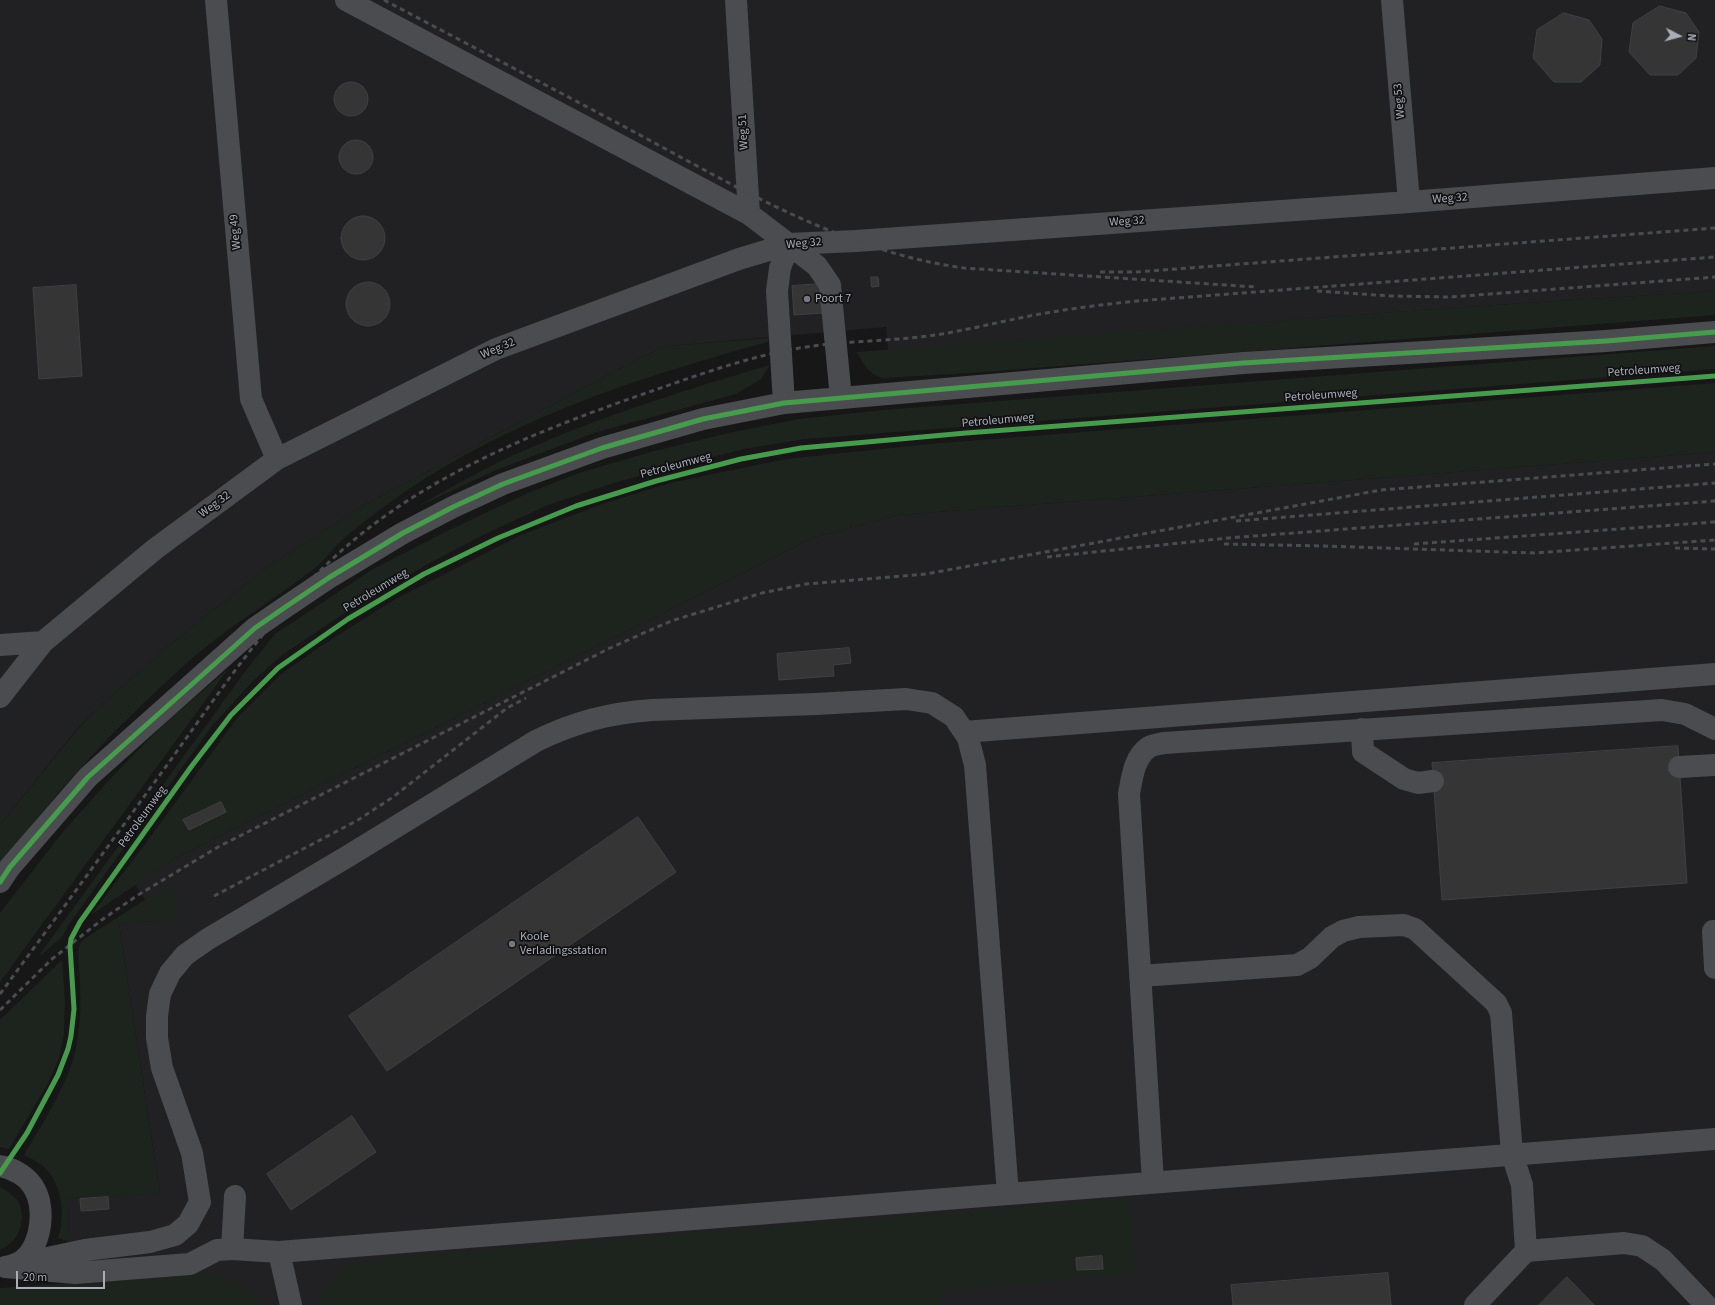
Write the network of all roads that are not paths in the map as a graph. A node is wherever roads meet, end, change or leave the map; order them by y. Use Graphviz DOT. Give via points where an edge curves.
graph roads {
  1 [pos="216,0"];
  2 [pos="346,0"];
  3 [pos="736,0"];
  4 [pos="1392,0"];
  5 [pos="1715,178"];
  6 [pos="1409,202"];
  7 [pos="749,214"];
  8 [pos="789,244"];
  9 [pos="1715,332"];
  10 [pos="841,398"];
  11 [pos="784,403"];
  12 [pos="277,459"];
  13 [pos="43,642"];
  14 [pos="0,645"];
  15 [pos="1715,674"];
  16 [pos="0,697"];
  17 [pos="1362,729"];
  18 [pos="1715,729"];
  19 [pos="964,732"];
  20 [pos="1715,765"];
  21 [pos="1679,767"];
  22 [pos="1433,781"];
  23 [pos="0,882"];
  24 [pos="1713,931"];
  25 [pos="1715,968"];
  26 [pos="1140,976"];
  27 [pos="1715,1139"];
  28 [pos="1512,1154"];
  29 [pos="0,1166"];
  30 [pos="1153,1182"];
  31 [pos="1008,1194"];
  32 [pos="235,1196"];
  33 [pos="232,1249"];
  34 [pos="1526,1251"];
  35 [pos="279,1252"];
  36 [pos="2,1267"];
  37 [pos="1709,1304"];
  38 [pos="291,1305"];
  39 [pos="1475,1305"];
  1 -- 12 [label="street, Weg 49" via="251,400"];
  2 -- 7 [label="street"];
  3 -- 7 [label="street, Weg 51"];
  4 -- 6 [label="street, Weg 53"];
  5 -- 6 [label="street, Weg 32"];
  6 -- 8 [label="street, Weg 32" via="864,241"];
  7 -- 8 [label="street"];
  8 -- 10 [label="street" via="817,266 830,285"];
  8 -- 11 [label="street" via="780,268 777,291"];
  8 -- 12 [label="street, Weg 32" via="496,349"];
  9 -- 10 [label="street" via="1243,363"];
  10 -- 11 [label="street"];
  11 -- 23 [label="street" via="653,432 503,484 403,533 330,577 255,628 88,777"];
  12 -- 13 [label="street, Weg 32" via="155,549"];
  13 -- 14 [label="street"];
  13 -- 16 [label="street, Weg 32"];
  15 -- 19 [label="street"];
  17 -- 18 [label="street" via="1662,710 1685,714"];
  17 -- 22 [label="street" via="1363,752 1404,779 1418,783"];
  17 -- 26 [label="street" via="1164,743 1149,747 1139,757 1129,794"];
  19 -- 31 [label="street" via="975,765"];
  19 -- 36 [label="street" via="954,717 932,703 906,699 630,712 585,721 536,741 208,939 185,955 170,973 160,994 157,1016 158,1054 192,1153 200,1202 188,1224 175,1235 150,1242 85,1250"];
  20 -- 21 [label="street"];
  24 -- 25 [label="street"];
  26 -- 28 [label="street" via="1297,965 1310,958 1332,937 1343,931 1359,927 1404,925 1415,929 1496,1003 1502,1013"];
  26 -- 30 [label="street"];
  27 -- 28 [label="street"];
  28 -- 30 [label="street"];
  28 -- 34 [label="street" via="1522,1185"];
  29 -- 36 [label="street" via="27,1179 35,1190 40,1205 37,1240 31,1251 16,1264"];
  30 -- 31 [label="street"];
  31 -- 35 [label="street"];
  32 -- 33 [label="street"];
  33 -- 35 [label="street"];
  33 -- 36 [label="street" via="218,1250 190,1264 97,1272 75,1273"];
  34 -- 37 [label="street" via="1624,1243 1642,1246 1663,1260"];
  34 -- 39 [label="street"];
  35 -- 38 [label="street"];
}
